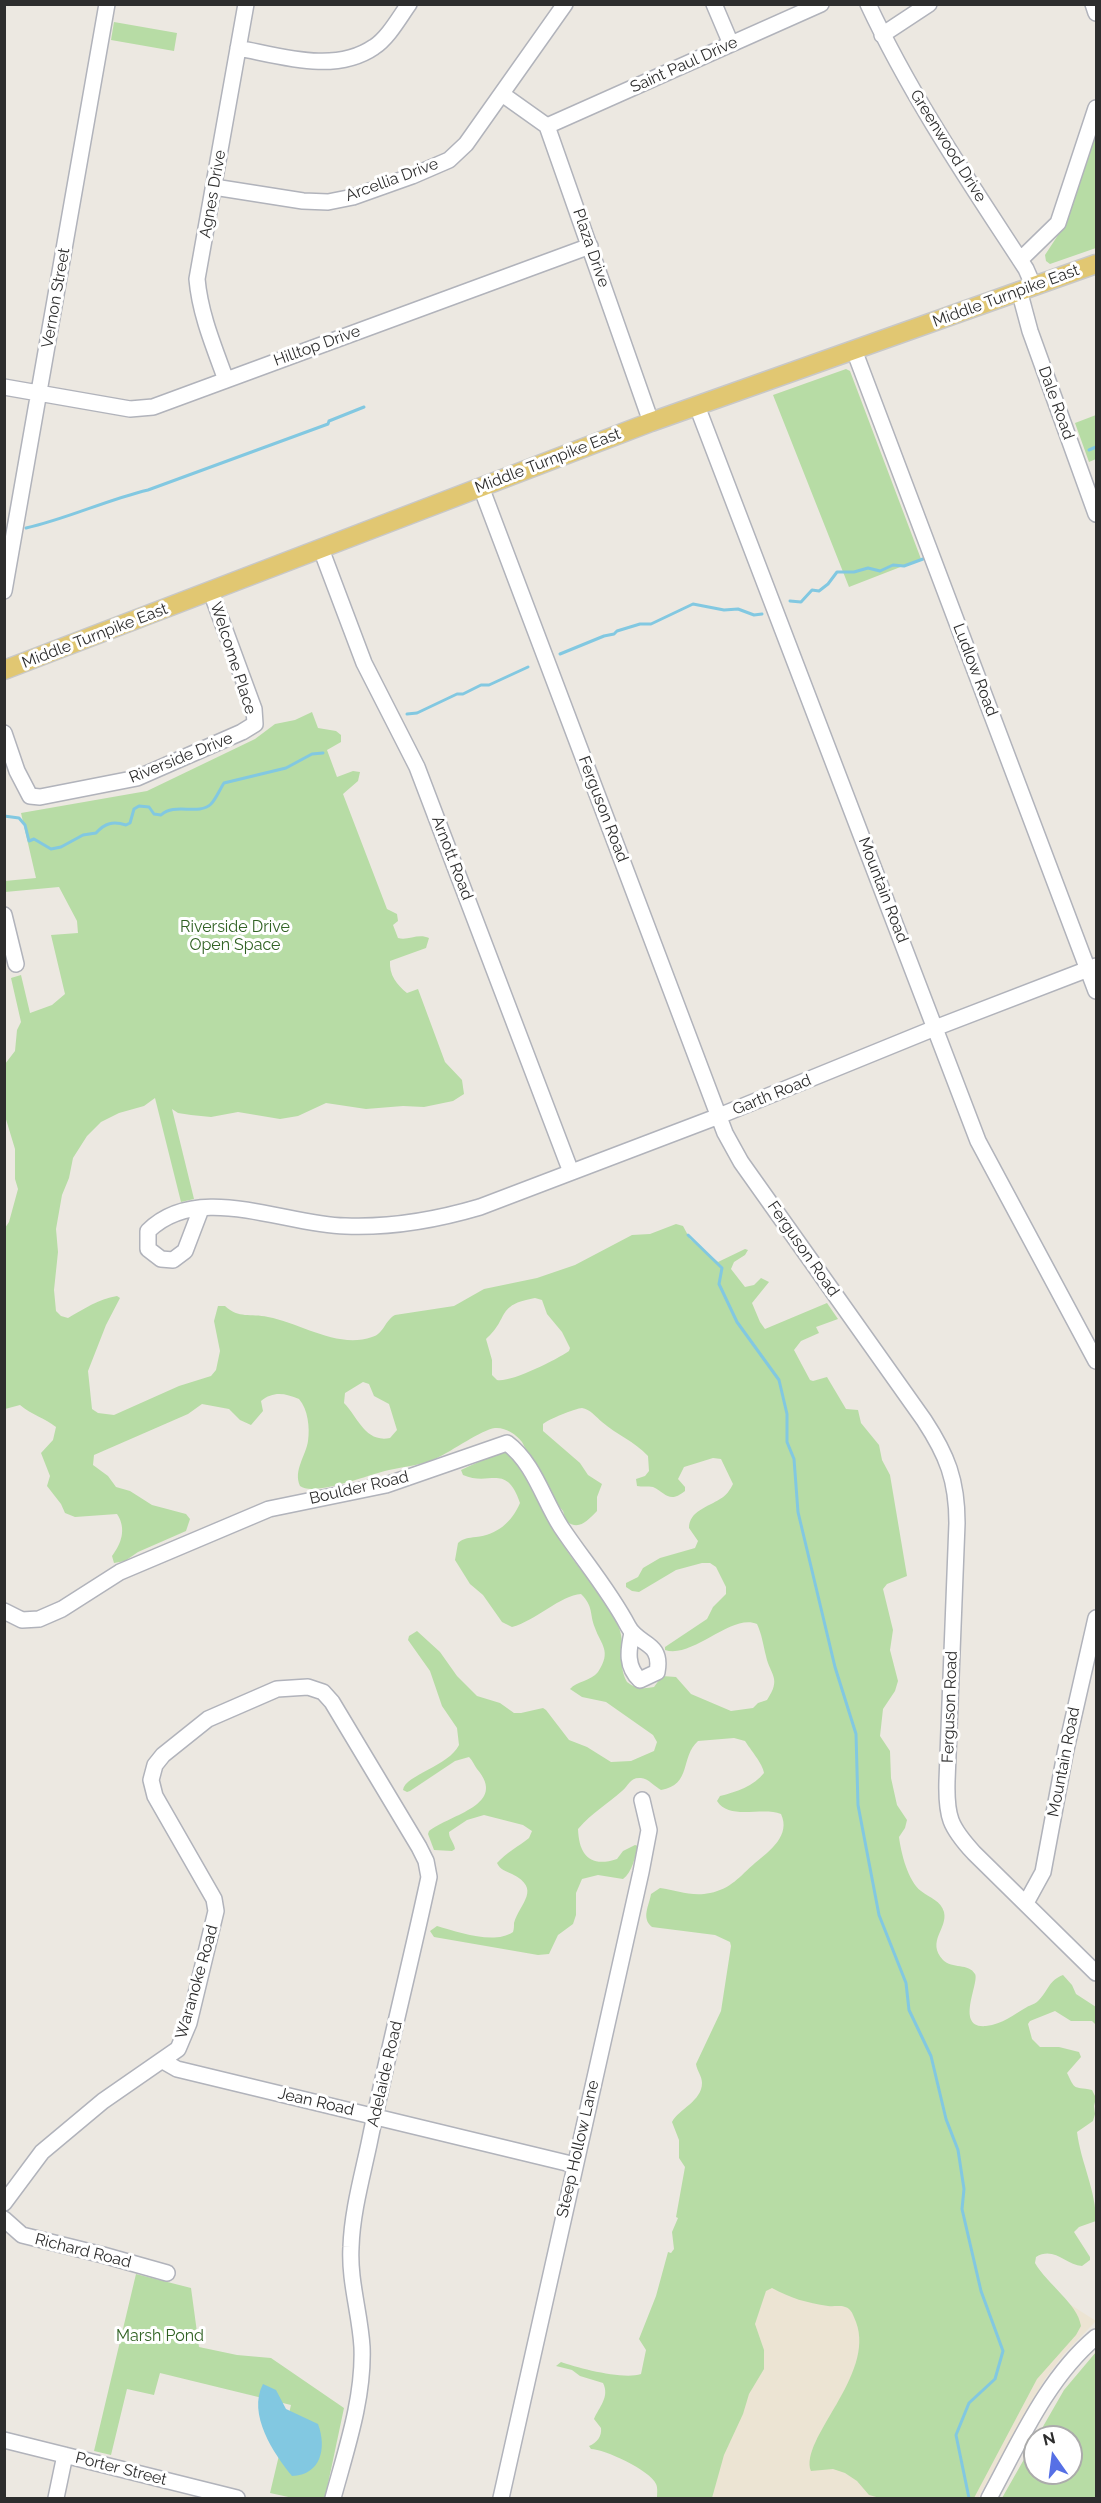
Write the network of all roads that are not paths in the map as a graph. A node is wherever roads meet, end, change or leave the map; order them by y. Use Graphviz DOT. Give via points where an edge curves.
graph roads {
  1 [pos="107,4"];
  2 [pos="246,4"];
  3 [pos="409,4"];
  4 [pos="565,4"];
  5 [pos="714,4"];
  6 [pos="821,4"];
  7 [pos="868,4"];
  8 [pos="929,4"];
  9 [pos="1093,4"];
  10 [pos="1096,13"];
  11 [pos="882,35"];
  12 [pos="731,44"];
  13 [pos="238,48"];
  14 [pos="502,94"];
  15 [pos="1096,108"];
  16 [pos="547,126"];
  17 [pos="214,187"];
  18 [pos="590,246"];
  19 [pos="1020,260"];
  20 [pos="1096,264"];
  21 [pos="1026,288"];
  22 [pos="854,350"];
  23 [pos="226,380"];
  24 [pos="4,387"];
  25 [pos="39,392"];
  26 [pos="697,406"];
  27 [pos="651,422"];
  28 [pos="481,487"];
  29 [pos="1096,514"];
  30 [pos="321,549"];
  31 [pos="4,591"];
  32 [pos="211,592"];
  33 [pos="4,670"];
  34 [pos="255,724"];
  35 [pos="4,733"];
  36 [pos="4,915"];
  37 [pos="16,964"];
  38 [pos="1092,968"];
  39 [pos="1096,991"];
  40 [pos="935,1028"];
  41 [pos="719,1116"];
  42 [pos="571,1172"];
  43 [pos="201,1209"];
  44 [pos="1096,1361"];
  45 [pos="4,1611"];
  46 [pos="1096,1618"];
  47 [pos="632,1634"];
  48 [pos="1090,1670"];
  49 [pos="308,1687"];
  50 [pos="642,1800"];
  51 [pos="1026,1903"];
  52 [pos="1096,1973"];
  53 [pos="163,2061"];
  54 [pos="375,2116"];
  55 [pos="575,2164"];
  56 [pos="4,2203"];
  57 [pos="4,2219"];
  58 [pos="166,2273"];
  59 [pos="1096,2337"];
  60 [pos="4,2440"];
  61 [pos="65,2456"];
  62 [pos="56,2499"];
  63 [pos="237,2499"];
  64 [pos="333,2499"];
  65 [pos="501,2499"];
  66 [pos="989,2499"];
  1 -- 25 [label="street, Vernon Street"];
  2 -- 13 [label="street, Agnes Drive"];
  3 -- 13 [label="street" via="376,46 354,58 316,62"];
  4 -- 14 [label="street, Arcellia Drive"];
  5 -- 12 [label="street"];
  6 -- 12 [label="street, Saint Paul Drive"];
  7 -- 11 [label="street, Greenwood Drive"];
  8 -- 11 [label="street"];
  9 -- 10 [label="street"];
  11 -- 19 [label="street, Greenwood Drive"];
  12 -- 16 [label="street, Saint Paul Drive"];
  13 -- 17 [label="street, Agnes Drive"];
  14 -- 16 [label="street"];
  14 -- 17 [label="street, Arcellia Drive" via="466,144 449,160 353,197 303,201"];
  15 -- 19 [label="street" via="1058,223"];
  16 -- 18 [label="street, Plaza Drive"];
  17 -- 23 [label="street, Agnes Drive" via="197,279 204,318"];
  18 -- 23 [label="street, Hilltop Drive"];
  18 -- 27 [label="street, Plaza Drive"];
  19 -- 21 [label="street, Greenwood Drive"];
  20 -- 21 [label="main road, Middle Turnpike East"];
  21 -- 22 [label="main road, Middle Turnpike East"];
  21 -- 29 [label="street, Dale Road" via="1030,331"];
  22 -- 26 [label="main road, Middle Turnpike East"];
  22 -- 38 [label="street, Ludlow Road"];
  23 -- 25 [label="street, Hilltop Drive" via="153,407 130,409"];
  24 -- 25 [label="street, Hilltop Drive"];
  25 -- 31 [label="street, Vernon Street"];
  26 -- 27 [label="main road, Middle Turnpike East"];
  26 -- 40 [label="street, Mountain Road"];
  27 -- 28 [label="main road, Middle Turnpike East"];
  28 -- 30 [label="main road, Middle Turnpike East"];
  28 -- 41 [label="street, Ferguson Road"];
  30 -- 32 [label="main road, Middle Turnpike East"];
  30 -- 42 [label="street, Arnott Road" via="364,663 417,767"];
  32 -- 33 [label="main road, Middle Turnpike East"];
  32 -- 34 [label="street, Welcome Place" via="254,709"];
  34 -- 35 [label="street, Riverside Drive" via="137,778 40,797 30,796"];
  36 -- 37 [label="street"];
  38 -- 39 [label="street, Ludlow Road"];
  38 -- 40 [label="street, Garth Road"];
  40 -- 41 [label="street, Garth Road"];
  40 -- 44 [label="street, Mountain Road" via="978,1141"];
  41 -- 42 [label="street, Garth Road"];
  41 -- 51 [label="street, Ferguson Road" via="741,1162 924,1420 951,1469 957,1523 946,1804 957,1834"];
  42 -- 43 [label="street, Garth Road" via="480,1207 420,1222 346,1227 222,1206"];
  45 -- 47 [label="street, Boulder Road" via="22,1620 39,1619 62,1610 120,1572 269,1509 386,1485 507,1443 521,1453 561,1526 613,1597"];
  46 -- 48 [label="street, Mountain Road"];
  48 -- 51 [label="street, Mountain Road" via="1065,1754 1043,1872"];
  49 -- 53 [label="street, Waranoke Road" via="277,1689 208,1719 155,1765 154,1796 214,1899 216,1911 189,2023 178,2049"];
  49 -- 54 [label="street, Adelaide Road" via="323,1692 332,1702 419,1846 429,1877"];
  50 -- 55 [label="street, Steep Hollow Lane" via="649,1830"];
  51 -- 52 [label="street, Ferguson Road"];
  53 -- 54 [label="street, Jean Road" via="177,2069"];
  53 -- 56 [label="street, Waranoke Road" via="103,2101 42,2152"];
  54 -- 55 [label="street, Jean Road"];
  54 -- 64 [label="street, Adelaide Road" via="351,2247 362,2350 359,2389"];
  55 -- 65 [label="street, Steep Hollow Lane"];
  57 -- 58 [label="street, Richard Road" via="22,2235"];
  59 -- 66 [label="street" via="1058,2379"];
  60 -- 61 [label="street, Porter Street"];
  61 -- 62 [label="street"];
  61 -- 63 [label="street, Porter Street"];
}
